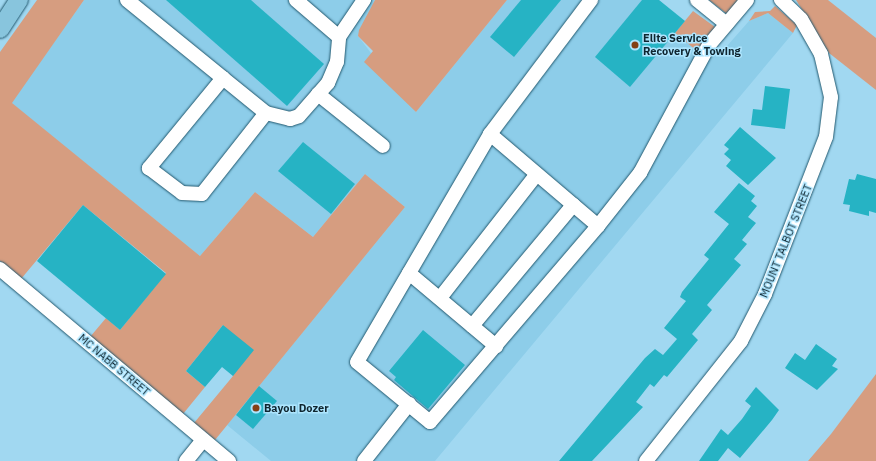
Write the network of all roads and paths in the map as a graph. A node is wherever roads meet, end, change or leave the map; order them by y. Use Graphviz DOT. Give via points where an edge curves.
graph roads {
  1 [pos="19,0"];
  2 [pos="127,0"];
  3 [pos="296,0"];
  4 [pos="364,0"];
  5 [pos="590,0"];
  6 [pos="697,0"];
  7 [pos="747,0"];
  8 [pos="781,0"];
  9 [pos="727,24"];
  10 [pos="0,29"];
  11 [pos="339,36"];
  12 [pos="223,78"];
  13 [pos="318,94"];
  14 [pos="266,113"];
  15 [pos="490,134"];
  16 [pos="383,146"];
  17 [pos="536,174"];
  18 [pos="573,205"];
  19 [pos="598,226"];
  20 [pos="0,270"];
  21 [pos="409,273"];
  22 [pos="440,298"];
  23 [pos="472,326"];
  24 [pos="496,346"];
  25 [pos="408,404"];
  26 [pos="203,440"];
  27 [pos="186,461"];
  28 [pos="229,461"];
  29 [pos="364,461"];
  30 [pos="646,461"];
  1 -- 10 [label="main road"];
  2 -- 12 [label="street"];
  3 -- 11 [label="street"];
  4 -- 11 [label="street"];
  5 -- 15 [label="street"];
  6 -- 9 [label="street"];
  7 -- 9 [label="street"];
  8 -- 30 [label="street, MOUNT TALBOT STREET" via="801,19 821,54 831,96 826,137 765,294 741,341"];
  9 -- 19 [label="street" via="709,45 640,173"];
  11 -- 13 [label="street" via="337,62 328,83"];
  12 -- 14 [label="street"];
  12 -- 14 [label="street" via="149,168 182,193 202,194"];
  13 -- 14 [label="street" via="299,116 290,119"];
  13 -- 16 [label="street"];
  15 -- 17 [label="street"];
  15 -- 21 [label="street"];
  17 -- 18 [label="street"];
  17 -- 22 [label="street"];
  18 -- 19 [label="street"];
  18 -- 23 [label="street"];
  19 -- 24 [label="street"];
  20 -- 26 [label="street, MC NABB STREET"];
  21 -- 22 [label="street"];
  21 -- 25 [label="street" via="357,362"];
  22 -- 23 [label="street"];
  23 -- 24 [label="street"];
  24 -- 25 [label="street" via="430,422"];
  25 -- 29 [label="street"];
  26 -- 27 [label="street"];
  26 -- 28 [label="street, MC NABB STREET"];
}
